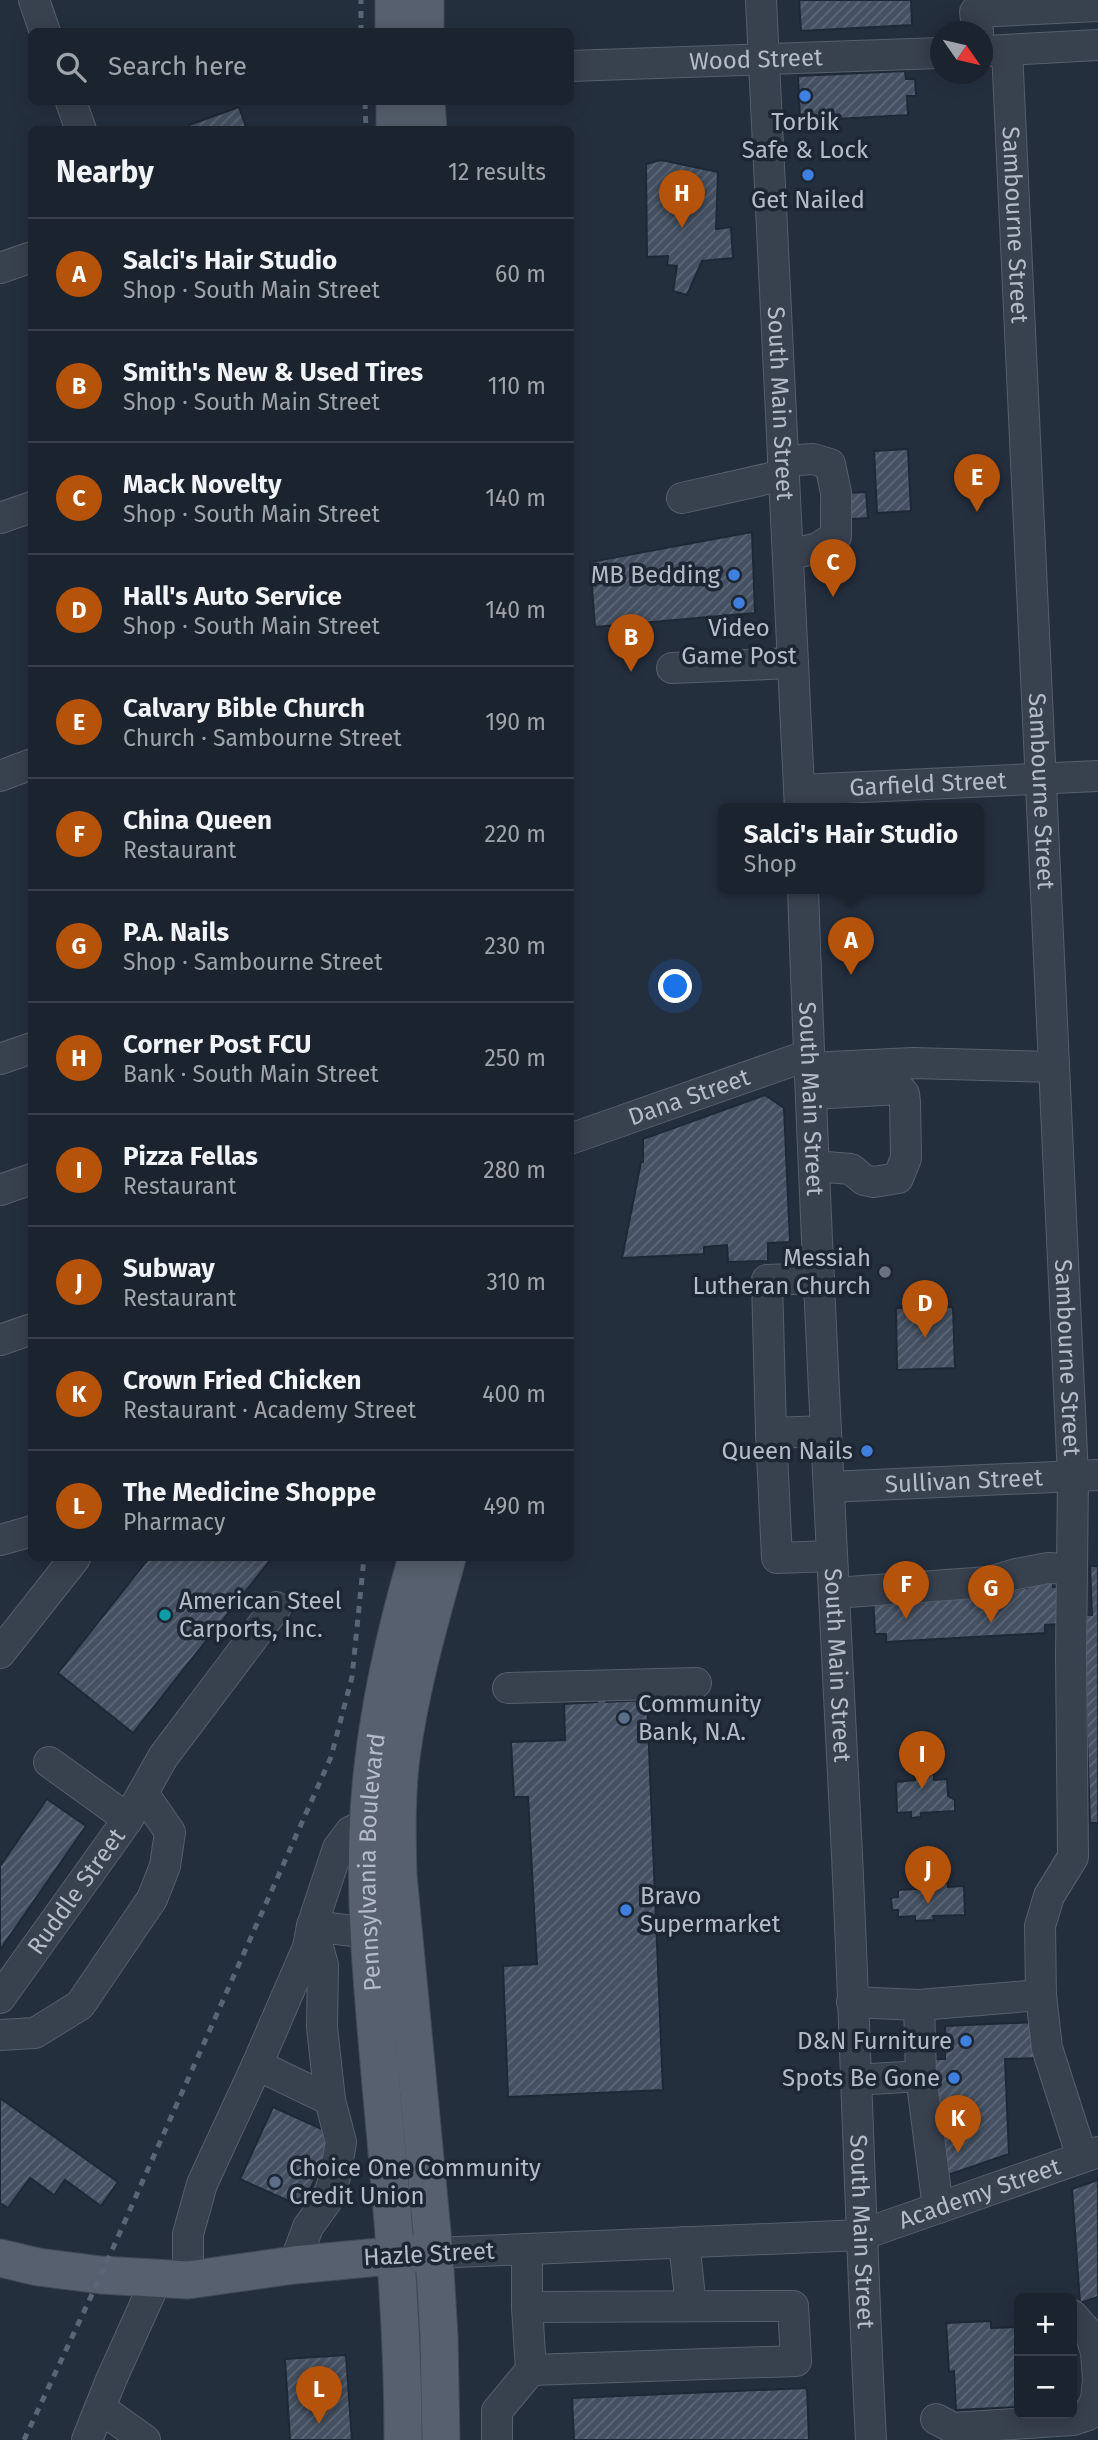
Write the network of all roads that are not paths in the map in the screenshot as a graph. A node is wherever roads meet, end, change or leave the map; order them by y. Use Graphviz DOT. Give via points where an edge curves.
graph roads {
  1 [pos="34,0"];
  2 [pos="394,0"];
  3 [pos="425,0"];
  4 [pos="761,0"];
  5 [pos="1098,6"];
  6 [pos="974,14"];
  7 [pos="44,28"];
  8 [pos="394,28"];
  9 [pos="425,28"];
  10 [pos="1098,45"];
  11 [pos="995,50"];
  12 [pos="930,52"];
  13 [pos="763,60"];
  14 [pos="574,66"];
  15 [pos="72,105"];
  16 [pos="395,105"];
  17 [pos="426,105"];
  18 [pos="79,126"];
  19 [pos="395,126"];
  20 [pos="428,126"];
  21 [pos="28,258"];
  22 [pos="0,268"];
  23 [pos="784,468"];
  24 [pos="682,498"];
  25 [pos="28,508"];
  26 [pos="0,518"];
  27 [pos="788,555"];
  28 [pos="793,663"];
  29 [pos="673,668"];
  30 [pos="28,766"];
  31 [pos="0,776"];
  32 [pos="1098,776"];
  33 [pos="1039,778"];
  34 [pos="800,800"];
  35 [pos="803,894"];
  36 [pos="28,1049"];
  37 [pos="0,1059"];
  38 [pos="1053,1067"];
  39 [pos="809,1072"];
  40 [pos="574,1138"];
  41 [pos="814,1166"];
  42 [pos="28,1180"];
  43 [pos="0,1190"];
  44 [pos="819,1278"];
  45 [pos="28,1330"];
  46 [pos="0,1340"];
  47 [pos="826,1431"];
  48 [pos="771,1433"];
  49 [pos="1086,1476"];
  50 [pos="829,1487"];
  51 [pos="28,1532"];
  52 [pos="0,1540"];
  53 [pos="832,1556"];
  54 [pos="73,1561"];
  55 [pos="416,1561"];
  56 [pos="446,1561"];
  57 [pos="1072,1569"];
  58 [pos="834,1593"];
  59 [pos="276,1607"];
  60 [pos="0,1653"];
  61 [pos="696,1683"];
  62 [pos="509,1688"];
  63 [pos="49,1762"];
  64 [pos="143,1793"];
  65 [pos="128,1819"];
  66 [pos="369,1822"];
  67 [pos="312,1926"];
  68 [pos="370,1933"];
  69 [pos="1041,1995"];
  70 [pos="0,1998"];
  71 [pos="852,2002"];
  72 [pos="919,2005"];
  73 [pos="0,2035"];
  74 [pos="257,2065"];
  75 [pos="921,2076"];
  76 [pos="855,2080"];
  77 [pos="330,2100"];
  78 [pos="1090,2154"];
  79 [pos="938,2208"];
  80 [pos="861,2235"];
  81 [pos="684,2242"];
  82 [pos="527,2249"];
  83 [pos="433,2253"];
  84 [pos="396,2254"];
  85 [pos="0,2258"];
  86 [pos="294,2265"];
  87 [pos="173,2279"];
  88 [pos="691,2306"];
  89 [pos="527,2307"];
  90 [pos="1077,2321"];
  91 [pos="531,2371"];
  92 [pos="100,2409"];
  93 [pos="936,2419"];
  94 [pos="87,2440"];
  95 [pos="145,2440"];
  96 [pos="403,2440"];
  97 [pos="441,2440"];
  98 [pos="497,2440"];
  99 [pos="871,2440"];
  1 -- 7 [label="street"];
  2 -- 8 [label="main road"];
  3 -- 9 [label="main road"];
  4 -- 13 [label="street, South Main Street"];
  5 -- 6 [label="street"];
  10 -- 11 [label="street"];
  11 -- 33 [label="street, Sambourne Street"];
  12 -- 13 [label="street, Wood Street"];
  13 -- 14 [label="street, Wood Street"];
  13 -- 23 [label="street, South Main Street"];
  15 -- 18 [label="street"];
  16 -- 19 [label="main road"];
  17 -- 20 [label="main road"];
  21 -- 22 [label="street"];
  23 -- 24 [label="street"];
  23 -- 27 [label="street, South Main Street"];
  23 -- 27 [label="street" via="813,459 830,464 838,520 836,536 818,548"];
  25 -- 26 [label="street"];
  27 -- 28 [label="street, South Main Street"];
  28 -- 29 [label="street"];
  28 -- 34 [label="street, South Main Street"];
  30 -- 31 [label="street"];
  32 -- 33 [label="street, Garfield Street"];
  33 -- 34 [label="street, Garfield Street"];
  33 -- 38 [label="street, Sambourne Street"];
  35 -- 39 [label="street, South Main Street"];
  36 -- 37 [label="street"];
  38 -- 39 [label="street" via="913,1063"];
  38 -- 49 [label="street, Sambourne Street"];
  39 -- 40 [label="street, Dana Street"];
  39 -- 41 [label="street, South Main Street"];
  39 -- 41 [label="street" via="900,1089 905,1102 906,1158 898,1178 874,1182 851,1169"];
  41 -- 44 [label="street, South Main Street"];
  42 -- 43 [label="street"];
  44 -- 47 [label="street, South Main Street"];
  44 -- 48 [label="street" via="767,1280"];
  45 -- 46 [label="street"];
  47 -- 48 [label="street"];
  47 -- 50 [label="street, South Main Street"];
  48 -- 53 [label="street" via="777,1558"];
  49 -- 50 [label="street, Sullivan Street"];
  49 -- 57 [label="street, Sambourne Street" via="1072,1531"];
  50 -- 53 [label="street, South Main Street"];
  51 -- 52 [label="street"];
  53 -- 58 [label="street, South Main Street"];
  54 -- 60 [label="street"];
  55 -- 66 [label="main road, Pennsylvania Boulevard" via="398,1620 376,1733"];
  56 -- 83 [label="main road, Pennsylvania Boulevard" via="420,1653 401,1757 397,1817 399,1889"];
  57 -- 58 [label="street" via="1048,1568 989,1582"];
  57 -- 69 [label="street, Sambourne Street" via="1073,1857 1049,1896 1040,1926"];
  58 -- 71 [label="street, South Main Street"];
  59 -- 64 [label="street, Ruddle Street" via="163,1757"];
  61 -- 62 [label="street"];
  63 -- 65 [label="street"];
  64 -- 65 [label="street, Ruddle Street"];
  64 -- 73 [label="street" via="170,1832 165,1866 152,1899 80,2006 35,2033"];
  65 -- 70 [label="street, Ruddle Street"];
  66 -- 67 [label="street" via="350,1832 338,1848"];
  66 -- 68 [label="main road, Pennsylvania Boulevard"];
  67 -- 68 [label="street"];
  67 -- 74 [label="street" via="308,1947"];
  67 -- 77 [label="street" via="323,1965"];
  68 -- 84 [label="main road, Pennsylvania Boulevard"];
  69 -- 72 [label="street"];
  69 -- 78 [label="street, Sambourne Street" via="1047,2048"];
  71 -- 72 [label="street"];
  71 -- 76 [label="street, South Main Street"];
  72 -- 75 [label="street"];
  74 -- 77 [label="street"];
  74 -- 87 [label="street" via="202,2184"];
  75 -- 76 [label="street"];
  75 -- 79 [label="street"];
  76 -- 80 [label="street, South Main Street"];
  77 -- 86 [label="street" via="341,2143 335,2177"];
  78 -- 79 [label="street, Academy Street"];
  79 -- 80 [label="street, Academy Street"];
  80 -- 81 [label="street, Hazle Street"];
  80 -- 99 [label="street, South Main Street"];
  81 -- 82 [label="street, Hazle Street"];
  81 -- 88 [label="street"];
  82 -- 83 [label="street, Hazle Street"];
  82 -- 89 [label="street"];
  83 -- 84 [label="main road, Hazle Street"];
  83 -- 97 [label="main road, Pennsylvania Boulevard"];
  84 -- 86 [label="main road, Hazle Street"];
  84 -- 96 [label="main road, Pennsylvania Boulevard"];
  85 -- 87 [label="main road, Hazle Street" via="101,2275"];
  86 -- 87 [label="main road, Hazle Street"];
  87 -- 92 [label="street"];
  88 -- 89 [label="street"];
  88 -- 91 [label="street" via="793,2306 796,2361"];
  89 -- 91 [label="street"];
  90 -- 93 [label="street" via="1091,2336 1096,2352 1096,2400 1088,2415 1073,2420 953,2428"];
  91 -- 98 [label="street" via="497,2412"];
  92 -- 94 [label="street"];
  92 -- 95 [label="street"];
}
